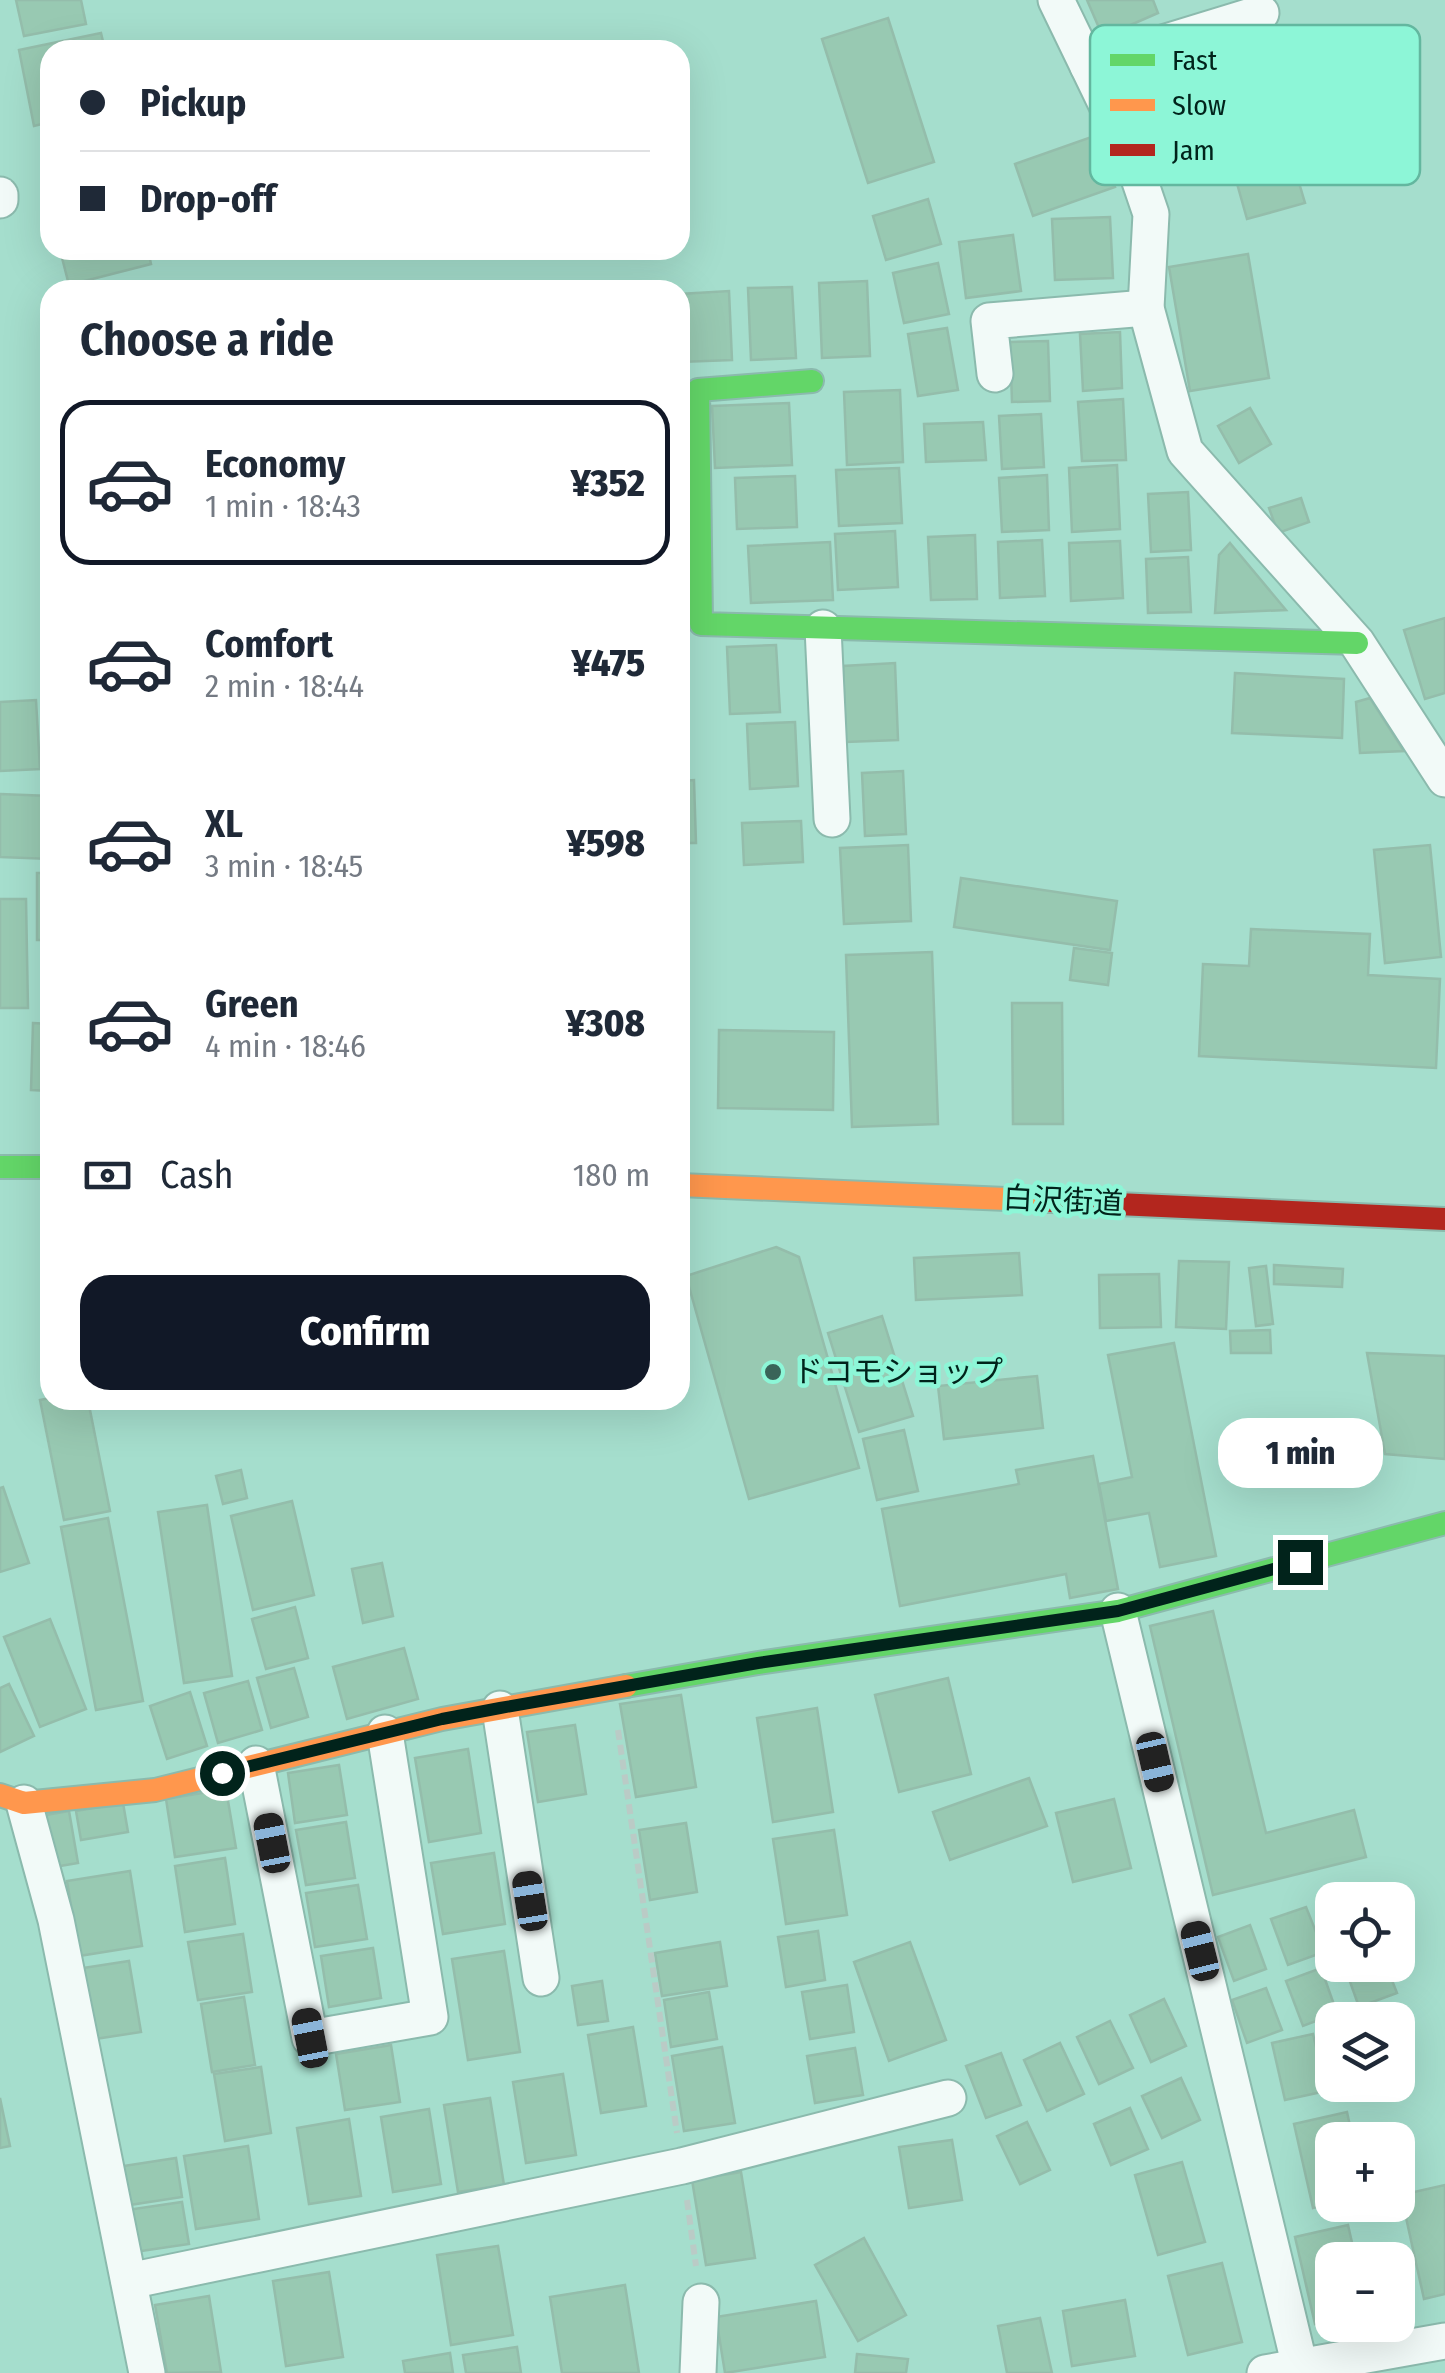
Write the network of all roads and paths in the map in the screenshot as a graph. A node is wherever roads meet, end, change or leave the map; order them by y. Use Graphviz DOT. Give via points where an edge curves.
graph roads {
  1 [pos="1056,0"];
  2 [pos="1261,13"];
  3 [pos="1222,25"];
  4 [pos="1088,66"];
  5 [pos="1090,70"];
  6 [pos="1141,185"];
  7 [pos="1146,308"];
  8 [pos="995,374"];
  9 [pos="812,381"];
  10 [pos="823,628"];
  11 [pos="1357,643"];
  12 [pos="1445,780"];
  13 [pos="832,819"];
  14 [pos="0,1167"];
  15 [pos="40,1167"];
  16 [pos="690,1185"];
  17 [pos="1445,1219"];
  18 [pos="1445,1522"];
  19 [pos="1118,1611"];
  20 [pos="612,1689"];
  21 [pos="500,1708"];
  22 [pos="385,1733"];
  23 [pos="256,1764"];
  24 [pos="12,1799"];
  25 [pos="542,1978"];
  26 [pos="948,2098"];
  27 [pos="682,2166"];
  28 [pos="129,2281"];
  29 [pos="701,2302"];
  30 [pos="1445,2341"];
  31 [pos="1402,2361"];
  32 [pos="1300,2367"];
  33 [pos="147,2373"];
  34 [pos="698,2373"];
  35 [pos="1266,2373"];
  1 -- 4 [label="street"];
  2 -- 3 [label="street"];
  4 -- 5 [label="street"];
  6 -- 7 [label="street" via="1151,214"];
  7 -- 8 [label="street" via="988,321"];
  7 -- 11 [label="street" via="1185,451"];
  9 -- 10 [label="street" via="698,390 700,624"];
  10 -- 11 [label="street"];
  10 -- 13 [label="street"];
  11 -- 12 [label="street"];
  14 -- 15 [label="street"];
  16 -- 17 [label="street, 白沢街道"];
  18 -- 19 [label="street"];
  19 -- 20 [label="street"];
  19 -- 32 [label="street"];
  20 -- 21 [label="street"];
  20 -- 27 [label="path"];
  21 -- 22 [label="street"];
  21 -- 25 [label="street"];
  22 -- 23 [label="street"];
  22 -- 23 [label="street" via="430,2016 310,2038"];
  23 -- 24 [label="street" via="155,1790"];
  24 -- 28 [label="street" via="56,1920"];
  26 -- 27 [label="street"];
  27 -- 28 [label="street"];
  27 -- 29 [label="path"];
  28 -- 33 [label="street"];
  29 -- 34 [label="street"];
  30 -- 31 [label="street"];
  31 -- 32 [label="street"];
  32 -- 35 [label="street"];
}
